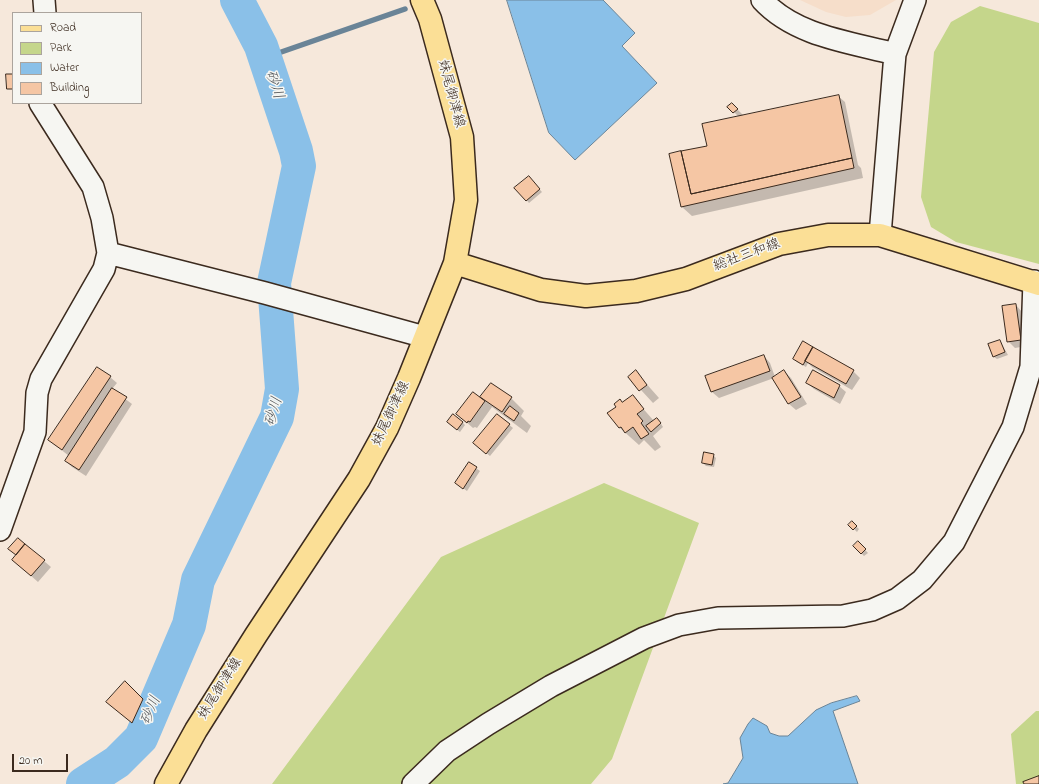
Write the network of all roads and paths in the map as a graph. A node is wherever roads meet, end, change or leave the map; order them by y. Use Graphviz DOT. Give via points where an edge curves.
graph roads {
  1 [pos="44,0"];
  2 [pos="422,0"];
  3 [pos="762,0"];
  4 [pos="915,0"];
  5 [pos="45,12"];
  6 [pos="895,54"];
  7 [pos="41,104"];
  8 [pos="880,235"];
  9 [pos="108,253"];
  10 [pos="455,263"];
  11 [pos="1036,282"];
  12 [pos="425,337"];
  13 [pos="0,530"];
  14 [pos="166,784"];
  15 [pos="412,784"];
  1 -- 5 [label="street"];
  2 -- 10 [label="main road, 妹尾御津線" via="430,19 462,137 466,200"];
  3 -- 6 [label="street" via="771,10 817,34"];
  4 -- 6 [label="street"];
  6 -- 8 [label="street"];
  7 -- 9 [label="street" via="93,187"];
  8 -- 10 [label="main road, 総社三和線" via="828,235 779,244 686,278 636,291 586,296 541,290"];
  8 -- 11 [label="main road, 総社三和線"];
  9 -- 12 [label="street"];
  9 -- 13 [label="street" via="104,269 41,378 36,393 35,432"];
  10 -- 12 [label="main road, 妹尾御津線"];
  11 -- 15 [label="street" via="1031,367 1013,427 954,542 922,580 897,599 872,610 843,616 718,618 679,625 644,638 552,686 488,724 447,751"];
  12 -- 14 [label="main road, 妹尾御津線" via="387,428 359,479 252,641 196,730"];
}
